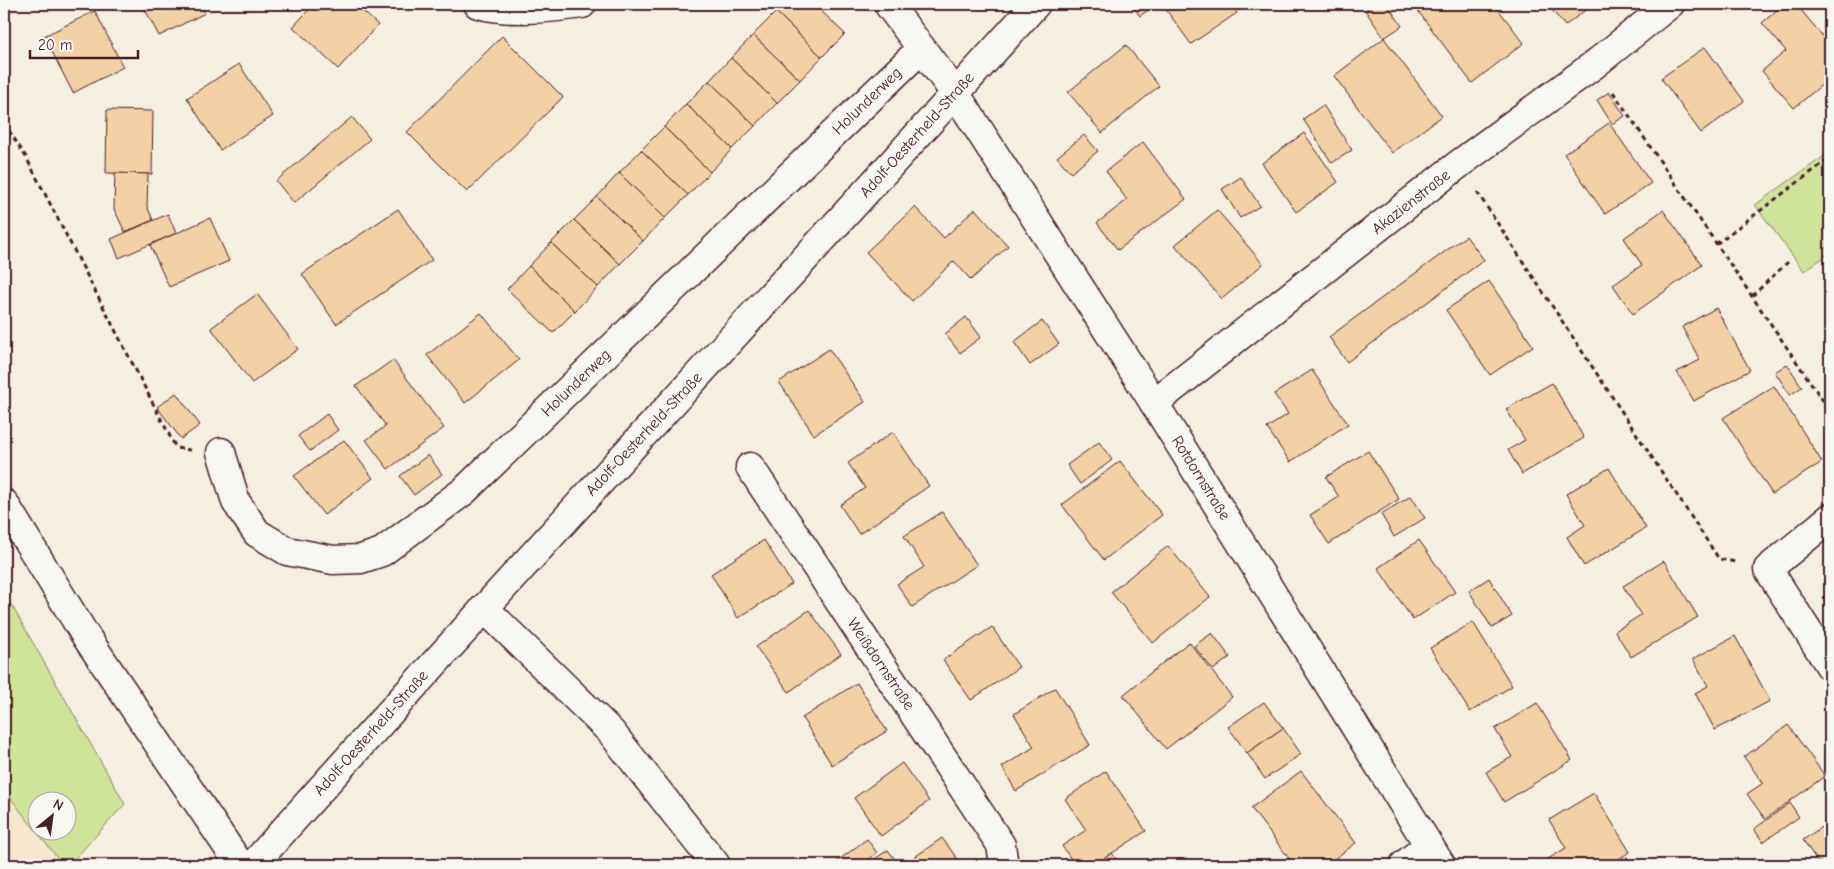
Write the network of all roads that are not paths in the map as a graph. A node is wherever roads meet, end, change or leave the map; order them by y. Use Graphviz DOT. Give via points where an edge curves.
graph roads {
  1 [pos="478,4"];
  2 [pos="582,4"];
  3 [pos="888,4"];
  4 [pos="1036,4"];
  5 [pos="1670,4"];
  6 [pos="921,49"];
  7 [pos="956,94"];
  8 [pos="1154,403"];
  9 [pos="221,452"];
  10 [pos="750,467"];
  11 [pos="4,504"];
  12 [pos="1830,518"];
  13 [pos="484,608"];
  14 [pos="1830,666"];
  15 [pos="1435,856"];
  16 [pos="240,865"];
  17 [pos="253,865"];
  18 [pos="716,865"];
  19 [pos="1004,865"];
  20 [pos="1404,865"];
  1 -- 2 [label="street" via="550,8"];
  3 -- 6 [label="street, Rotdornstraße"];
  4 -- 7 [label="street, Adolf-Oesterheld-Straße"];
  5 -- 8 [label="street, Akazienstraße"];
  6 -- 7 [label="street, Rotdornstraße"];
  6 -- 9 [label="street, Holunderweg" via="464,491 382,552 361,559 333,560 287,551 257,533 236,502"];
  7 -- 8 [label="street, Rotdornstraße"];
  7 -- 13 [label="street, Adolf-Oesterheld-Straße"];
  8 -- 15 [label="street, Rotdornstraße"];
  10 -- 19 [label="street, Weißdornstraße" via="1001,846"];
  11 -- 16 [label="street" via="85,635"];
  12 -- 14 [label="street" via="1768,569"];
  13 -- 17 [label="street, Adolf-Oesterheld-Straße"];
  13 -- 18 [label="street" via="611,732"];
  15 -- 20 [label="street"];
}
